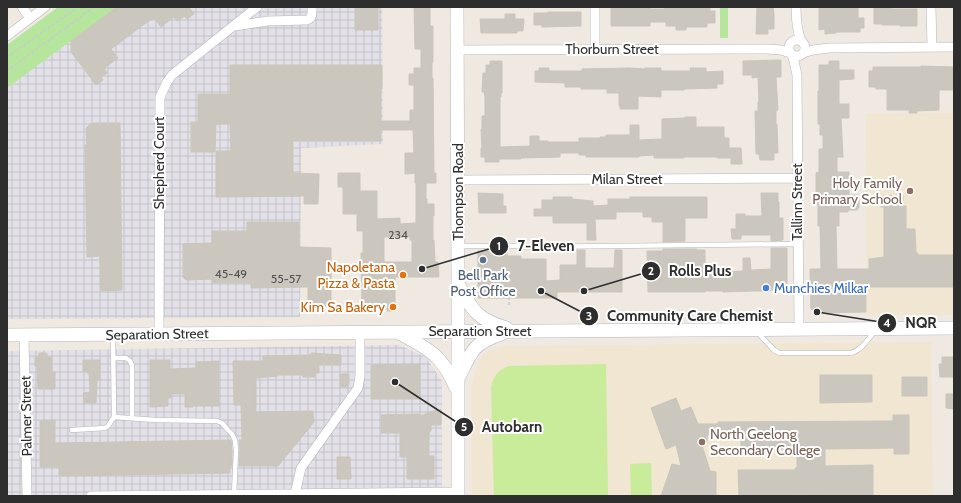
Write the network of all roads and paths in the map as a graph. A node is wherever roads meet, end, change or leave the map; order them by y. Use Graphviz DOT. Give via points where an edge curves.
graph roads {
  1 [pos="22,7"];
  2 [pos="45,7"];
  3 [pos="78,7"];
  4 [pos="94,7"];
  5 [pos="257,7"];
  6 [pos="312,7"];
  7 [pos="457,7"];
  8 [pos="595,7"];
  9 [pos="796,7"];
  10 [pos="931,7"];
  11 [pos="30,18"];
  12 [pos="796,20"];
  13 [pos="234,26"];
  14 [pos="7,36"];
  15 [pos="790,42"];
  16 [pos="802,42"];
  17 [pos="932,47"];
  18 [pos="954,47"];
  19 [pos="767,48"];
  20 [pos="828,48"];
  21 [pos="595,49"];
  22 [pos="457,50"];
  23 [pos="797,54"];
  24 [pos="7,57"];
  25 [pos="7,72"];
  26 [pos="797,178"];
  27 [pos="458,180"];
  28 [pos="798,244"];
  29 [pos="458,246"];
  30 [pos="458,284"];
  31 [pos="510,298"];
  32 [pos="509,305"];
  33 [pos="878,328"];
  34 [pos="954,328"];
  35 [pos="754,329"];
  36 [pos="799,329"];
  37 [pos="458,331"];
  38 [pos="513,331"];
  39 [pos="360,332"];
  40 [pos="397,332"];
  41 [pos="113,334"];
  42 [pos="159,334"];
  43 [pos="7,335"];
  44 [pos="24,335"];
  45 [pos="114,358"];
  46 [pos="458,386"];
  47 [pos="114,417"];
  48 [pos="132,418"];
  49 [pos="72,430"];
  50 [pos="234,494"];
  51 [pos="295,494"];
  52 [pos="458,494"];
  53 [pos="27,496"];
  54 [pos="91,496"];
  1 -- 11 [label="street"];
  2 -- 11 [label="street"];
  3 -- 24 [label="path"];
  4 -- 25 [label="path"];
  5 -- 13 [label="street, Shepherd Court"];
  6 -- 13 [label="street, Shepherd Court" via="312,16 307,20 268,21"];
  7 -- 22 [label="main road, Thompson Road"];
  8 -- 21 [label="street"];
  9 -- 12 [label="street"];
  10 -- 17 [label="street"];
  11 -- 14 [label="street"];
  12 -- 15 [label="street"];
  12 -- 16 [label="street"];
  13 -- 42 [label="street, Shepherd Court" via="172,75 160,97"];
  15 -- 16 [label="street"];
  15 -- 19 [label="street, Thorburn Street"];
  15 -- 23 [label="street" via="788,48"];
  16 -- 20 [label="street, Thorburn Street"];
  16 -- 23 [label="street" via="805,48"];
  17 -- 18 [label="street, Thorburn Street"];
  17 -- 20 [label="street, Thorburn Street"];
  19 -- 21 [label="street, Thorburn Street"];
  19 -- 23 [label="street, Thorburn Street"];
  20 -- 23 [label="street, Thorburn Street"];
  21 -- 22 [label="street, Thorburn Street"];
  22 -- 27 [label="main road, Thompson Road"];
  23 -- 26 [label="street, Tallinn Street"];
  26 -- 27 [label="street, Milan Street"];
  26 -- 28 [label="street, Tallinn Street"];
  27 -- 29 [label="main road, Thompson Road"];
  28 -- 29 [label="lane"];
  28 -- 36 [label="street, Tallinn Street"];
  29 -- 30 [label="main road, Thompson Road"];
  30 -- 37 [label="main road, Thompson Road"];
  30 -- 38 [label="main road" via="479,315"];
  31 -- 32 [label="path"];
  33 -- 34 [label="main road, Separation Street"];
  33 -- 35 [label="lane" via="859,350 851,353 779,353"];
  33 -- 36 [label="main road, Separation Street"];
  35 -- 36 [label="main road, Separation Street"];
  35 -- 38 [label="main road, Separation Street"];
  37 -- 38 [label="main road, Separation Street"];
  37 -- 40 [label="main road, Separation Street"];
  37 -- 46 [label="main road, Thompson Road"];
  38 -- 46 [label="main road" via="488,338 476,347 468,358"];
  39 -- 40 [label="main road, Separation Street"];
  39 -- 42 [label="main road, Separation Street"];
  39 -- 51 [label="street" via="358,388 300,468"];
  40 -- 46 [label="main road" via="436,356"];
  41 -- 42 [label="main road, Separation Street"];
  41 -- 44 [label="main road, Separation Street"];
  41 -- 45 [label="lane"];
  43 -- 44 [label="main road, Separation Street"];
  44 -- 53 [label="street, Palmer Street"];
  45 -- 47 [label="lane"];
  45 -- 48 [label="lane" via="126,358 132,365"];
  46 -- 52 [label="main road, Thompson Road"];
  47 -- 48 [label="lane"];
  47 -- 49 [label="lane" via="105,428"];
  48 -- 50 [label="lane" via="222,423 235,440"];
  50 -- 51 [label="street"];
  50 -- 54 [label="street"];
  51 -- 52 [label="street"];
}
